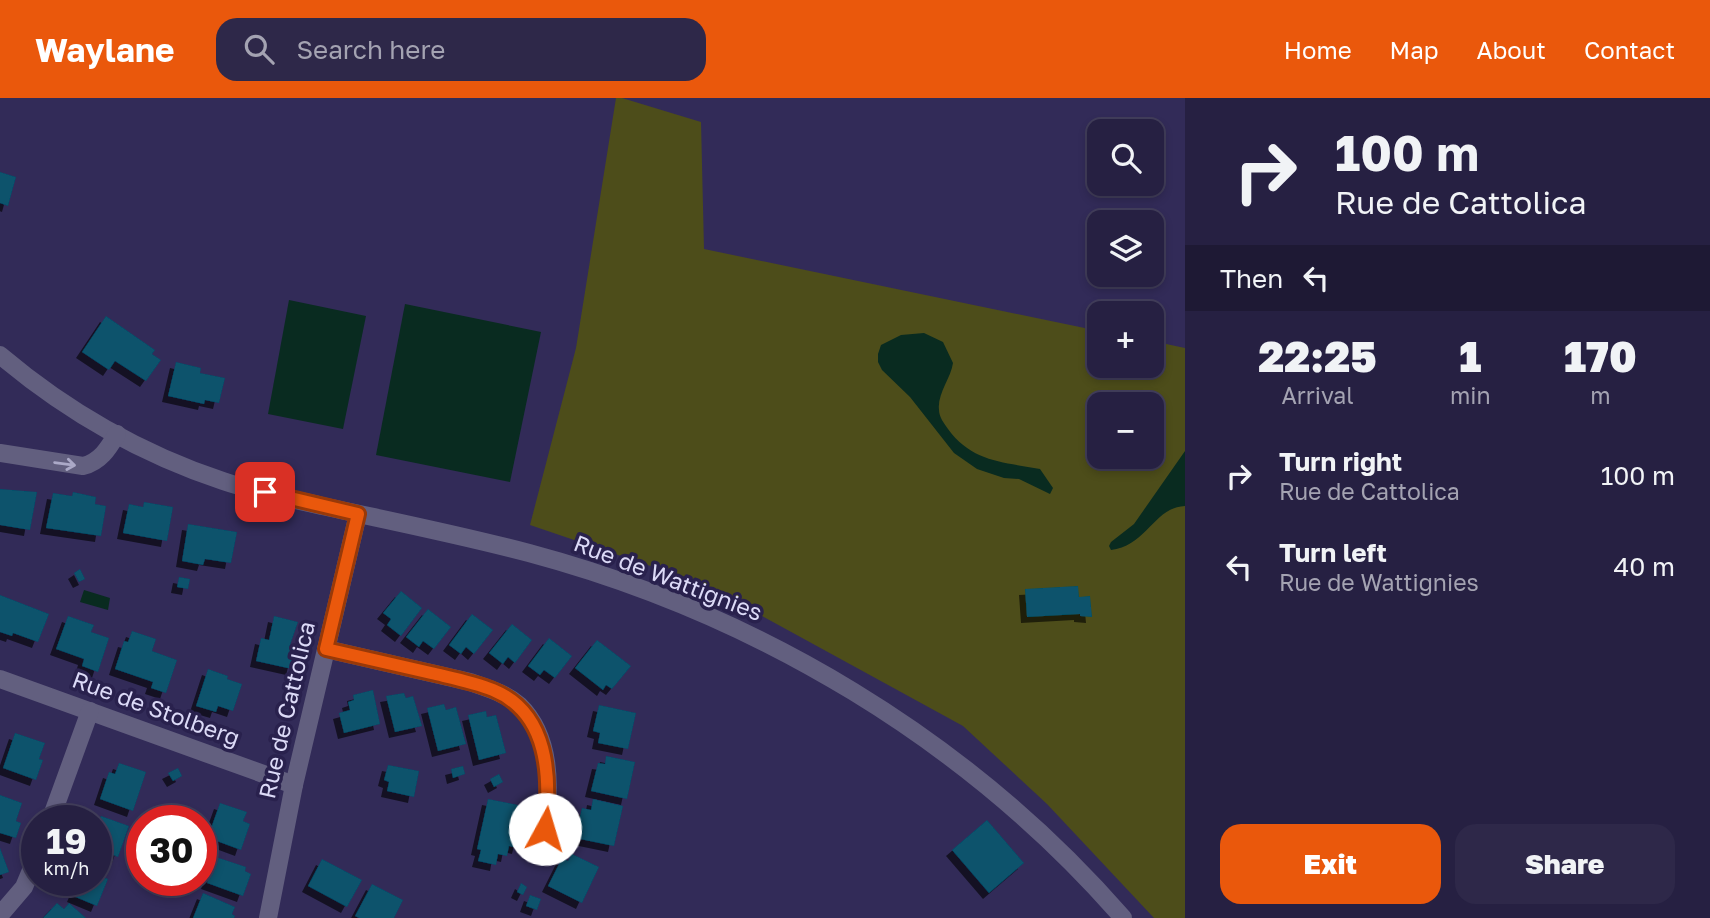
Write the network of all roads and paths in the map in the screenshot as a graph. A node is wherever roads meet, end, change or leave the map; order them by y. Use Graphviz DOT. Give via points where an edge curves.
graph roads {
  1 [pos="0,355"];
  2 [pos="117,434"];
  3 [pos="0,453"];
  4 [pos="358,514"];
  5 [pos="326,649"];
  6 [pos="0,679"];
  7 [pos="90,711"];
  8 [pos="294,785"];
  9 [pos="56,805"];
  10 [pos="545,829"];
  11 [pos="21,890"];
  12 [pos="0,915"];
  13 [pos="268,918"];
  14 [pos="1123,918"];
  1 -- 2 [label="street, Rue de Wattignies"];
  3 -- 2 [label="street, one-way" via="83,466 101,457"];
  2 -- 4 [label="street, Rue de Wattignies" via="174,463 226,482"];
  4 -- 5 [label="street, Rue de Cattolica"];
  4 -- 14 [label="street, Rue de Wattignies" via="568,564 686,606 769,644 888,713 963,768 1043,834"];
  5 -- 8 [label="street, Rue de Cattolica"];
  5 -- 10 [label="street" via="470,682 518,705 546,758"];
  6 -- 7 [label="street, Rue de Stolberg"];
  7 -- 8 [label="street, Rue de Stolberg"];
  7 -- 9 [label="street"];
  8 -- 13 [label="street, Rue de Cattolica"];
  11 -- 12 [label="street"];
}
